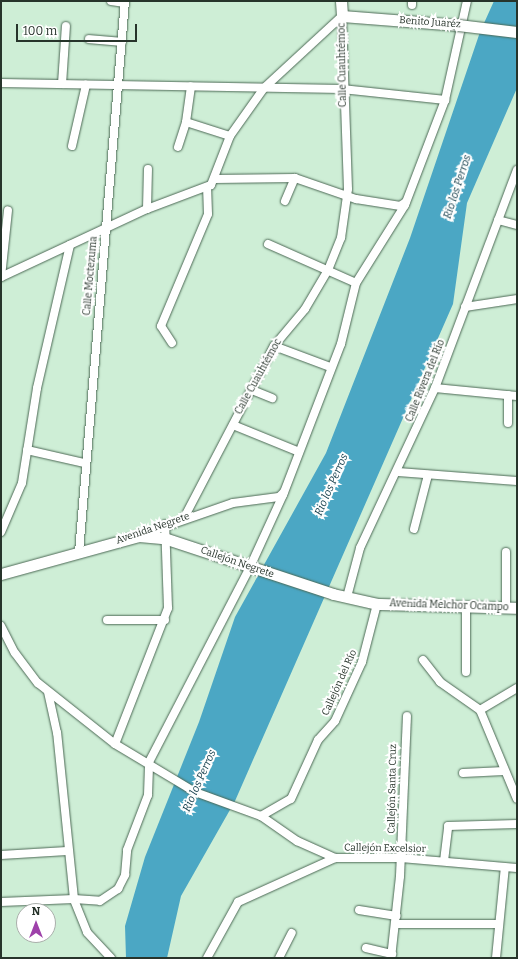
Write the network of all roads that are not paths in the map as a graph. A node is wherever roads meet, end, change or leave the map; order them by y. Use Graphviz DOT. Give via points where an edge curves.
graph roads {
  1 [pos="111,1"];
  2 [pos="342,1"];
  3 [pos="467,1"];
  4 [pos="125,2"];
  5 [pos="342,16"];
  6 [pos="66,26"];
  7 [pos="517,32"];
  8 [pos="89,39"];
  9 [pos="122,42"];
  10 [pos="1,83"];
  11 [pos="62,84"];
  12 [pos="86,85"];
  13 [pos="118,85"];
  14 [pos="191,86"];
  15 [pos="264,88"];
  16 [pos="342,89"];
  17 [pos="446,100"];
  18 [pos="186,122"];
  19 [pos="230,136"];
  20 [pos="72,146"];
  21 [pos="178,147"];
  22 [pos="148,169"];
  23 [pos="517,170"];
  24 [pos="296,178"];
  25 [pos="214,179"];
  26 [pos="207,188"];
  27 [pos="348,197"];
  28 [pos="285,201"];
  29 [pos="405,205"];
  30 [pos="147,209"];
  31 [pos="8,210"];
  32 [pos="498,220"];
  33 [pos="517,225"];
  34 [pos="106,228"];
  35 [pos="70,244"];
  36 [pos="268,244"];
  37 [pos="328,270"];
  38 [pos="1,277"];
  39 [pos="356,283"];
  40 [pos="517,299"];
  41 [pos="465,308"];
  42 [pos="172,343"];
  43 [pos="274,346"];
  44 [pos="330,367"];
  45 [pos="435,388"];
  46 [pos="252,390"];
  47 [pos="508,395"];
  48 [pos="517,396"];
  49 [pos="272,398"];
  50 [pos="508,423"];
  51 [pos="233,425"];
  52 [pos="27,450"];
  53 [pos="297,451"];
  54 [pos="84,463"];
  55 [pos="398,472"];
  56 [pos="428,475"];
  57 [pos="517,481"];
  58 [pos="283,495"];
  59 [pos="184,518"];
  60 [pos="165,524"];
  61 [pos="414,529"];
  62 [pos="1,532"];
  63 [pos="139,536"];
  64 [pos="164,538"];
  65 [pos="79,552"];
  66 [pos="506,552"];
  67 [pos="250,567"];
  68 [pos="1,574"];
  69 [pos="333,594"];
  70 [pos="346,597"];
  71 [pos="377,604"];
  72 [pos="466,608"];
  73 [pos="512,608"];
  74 [pos="106,620"];
  75 [pos="165,620"];
  76 [pos="1,626"];
  77 [pos="423,660"];
  78 [pos="466,672"];
  79 [pos="517,688"];
  80 [pos="48,692"];
  81 [pos="480,710"];
  82 [pos="407,716"];
  83 [pos="115,744"];
  84 [pos="150,762"];
  85 [pos="504,771"];
  86 [pos="463,773"];
  87 [pos="517,799"];
  88 [pos="261,816"];
  89 [pos="517,824"];
  90 [pos="67,851"];
  91 [pos="1,855"];
  92 [pos="335,858"];
  93 [pos="401,858"];
  94 [pos="444,861"];
  95 [pos="505,867"];
  96 [pos="517,868"];
  97 [pos="74,899"];
  98 [pos="1,902"];
  99 [pos="359,910"];
  100 [pos="396,920"];
  101 [pos="498,924"];
  102 [pos="292,933"];
  103 [pos="366,948"];
  104 [pos="392,956"];
  105 [pos="111,958"];
  106 [pos="206,958"];
  107 [pos="278,958"];
  108 [pos="496,958"];
  1 -- 4 [label="street"];
  2 -- 5 [label="main road, Calle Cuauhtémoc"];
  3 -- 17 [label="street"];
  4 -- 9 [label="street, Calle Moctezuma"];
  5 -- 7 [label="main road, Benito Juaréz, bridge"];
  5 -- 15 [label="street"];
  5 -- 16 [label="street, Calle Cuauhtémoc"];
  6 -- 11 [label="street"];
  8 -- 9 [label="street"];
  9 -- 13 [label="street, Calle Moctezuma"];
  10 -- 11 [label="street"];
  11 -- 12 [label="street"];
  12 -- 13 [label="street"];
  12 -- 20 [label="street"];
  13 -- 14 [label="street"];
  13 -- 34 [label="street, Calle Moctezuma"];
  14 -- 15 [label="street"];
  14 -- 18 [label="street"];
  15 -- 16 [label="street"];
  15 -- 19 [label="street"];
  16 -- 17 [label="street"];
  16 -- 27 [label="street, Calle Cuauhtémoc"];
  17 -- 29 [label="street"];
  18 -- 19 [label="street"];
  18 -- 21 [label="street"];
  19 -- 25 [label="street"];
  22 -- 30 [label="street"];
  23 -- 32 [label="street, Calle Rivera del Río"];
  24 -- 25 [label="street"];
  24 -- 27 [label="street"];
  24 -- 28 [label="street"];
  25 -- 26 [label="street"];
  26 -- 30 [label="street"];
  26 -- 42 [label="street" via="208,214 161,326"];
  27 -- 29 [label="street"];
  27 -- 37 [label="street, Calle Cuauhtémoc" via="341,238"];
  29 -- 39 [label="street"];
  30 -- 34 [label="street"];
  31 -- 38 [label="street"];
  32 -- 33 [label="street"];
  32 -- 41 [label="street, Calle Rivera del Río"];
  34 -- 35 [label="street"];
  34 -- 54 [label="street, Calle Moctezuma"];
  35 -- 38 [label="street"];
  35 -- 52 [label="street"];
  36 -- 37 [label="street"];
  37 -- 39 [label="street"];
  37 -- 43 [label="street, Calle Cuauhtémoc" via="304,308"];
  39 -- 44 [label="street" via="341,344"];
  40 -- 41 [label="street"];
  41 -- 45 [label="street, Calle Rivera del Río"];
  43 -- 44 [label="street"];
  43 -- 46 [label="street, Calle Cuauhtémoc"];
  44 -- 53 [label="street"];
  45 -- 47 [label="street"];
  45 -- 55 [label="street, Calle Rivera del Río"];
  46 -- 49 [label="street"];
  46 -- 51 [label="street, Calle Cuauhtémoc"];
  47 -- 48 [label="street"];
  47 -- 50 [label="street"];
  51 -- 53 [label="street"];
  51 -- 59 [label="street, Calle Cuauhtémoc"];
  52 -- 54 [label="street"];
  52 -- 62 [label="street" via="19,495"];
  53 -- 58 [label="street"];
  54 -- 65 [label="street, Calle Moctezuma"];
  55 -- 56 [label="street"];
  55 -- 70 [label="street, Calle Rivera del Río" via="360,548"];
  56 -- 57 [label="street"];
  56 -- 61 [label="street"];
  58 -- 59 [label="street, Avenida Negrete" via="233,503"];
  58 -- 67 [label="street"];
  59 -- 60 [label="street, Avenida Negrete"];
  60 -- 63 [label="street, Avenida Negrete"];
  60 -- 64 [label="street"];
  63 -- 64 [label="main road, Callejón Negrete"];
  63 -- 65 [label="main road, Avenida Negrete"];
  64 -- 67 [label="main road, Callejón Negrete"];
  64 -- 75 [label="street" via="168,598"];
  65 -- 68 [label="main road, Avenida Negrete"];
  66 -- 73 [label="street"];
  67 -- 69 [label="main road, Callejón Negrete"];
  67 -- 84 [label="street"];
  69 -- 70 [label="main road, Avenida Melchor Ocampo"];
  70 -- 71 [label="main road, Avenida Melchor Ocampo"];
  71 -- 72 [label="main road, Avenida Melchor Ocampo"];
  71 -- 88 [label="street, Callejón del Río" via="362,662 335,721 318,740 291,799"];
  72 -- 73 [label="main road, Avenida Melchor Ocampo"];
  72 -- 78 [label="street"];
  74 -- 75 [label="street"];
  75 -- 83 [label="street"];
  76 -- 80 [label="street, Callejón Excelsior" via="24,666"];
  77 -- 81 [label="street" via="440,682"];
  79 -- 81 [label="street"];
  80 -- 83 [label="street, Callejón Excelsior"];
  80 -- 90 [label="street" via="57,734"];
  81 -- 85 [label="street"];
  82 -- 93 [label="street, Callejón Santa Cruz"];
  83 -- 84 [label="street, Callejón Excelsior"];
  84 -- 88 [label="street, Callejón Excelsior" via="195,792"];
  84 -- 97 [label="street" via="148,795 127,850 125,875 118,889 100,901"];
  85 -- 86 [label="street"];
  85 -- 87 [label="street"];
  88 -- 92 [label="street, Callejón Excelsior" via="297,841"];
  89 -- 94 [label="street" via="448,826"];
  90 -- 91 [label="street"];
  90 -- 97 [label="street"];
  92 -- 93 [label="street, Callejón Excelsior"];
  92 -- 106 [label="street" via="301,876 250,893 238,902"];
  93 -- 94 [label="street, Callejón Excelsior"];
  93 -- 100 [label="street, Callejón Santa Cruz"];
  94 -- 95 [label="street, Callejón Excelsior"];
  95 -- 96 [label="street, Callejón Excelsior"];
  95 -- 101 [label="street"];
  97 -- 98 [label="street"];
  97 -- 105 [label="street" via="87,932"];
  99 -- 100 [label="street"];
  100 -- 101 [label="street"];
  100 -- 104 [label="street, Callejón Santa Cruz"];
  101 -- 108 [label="street"];
  102 -- 107 [label="street"];
  103 -- 104 [label="street"];
}
